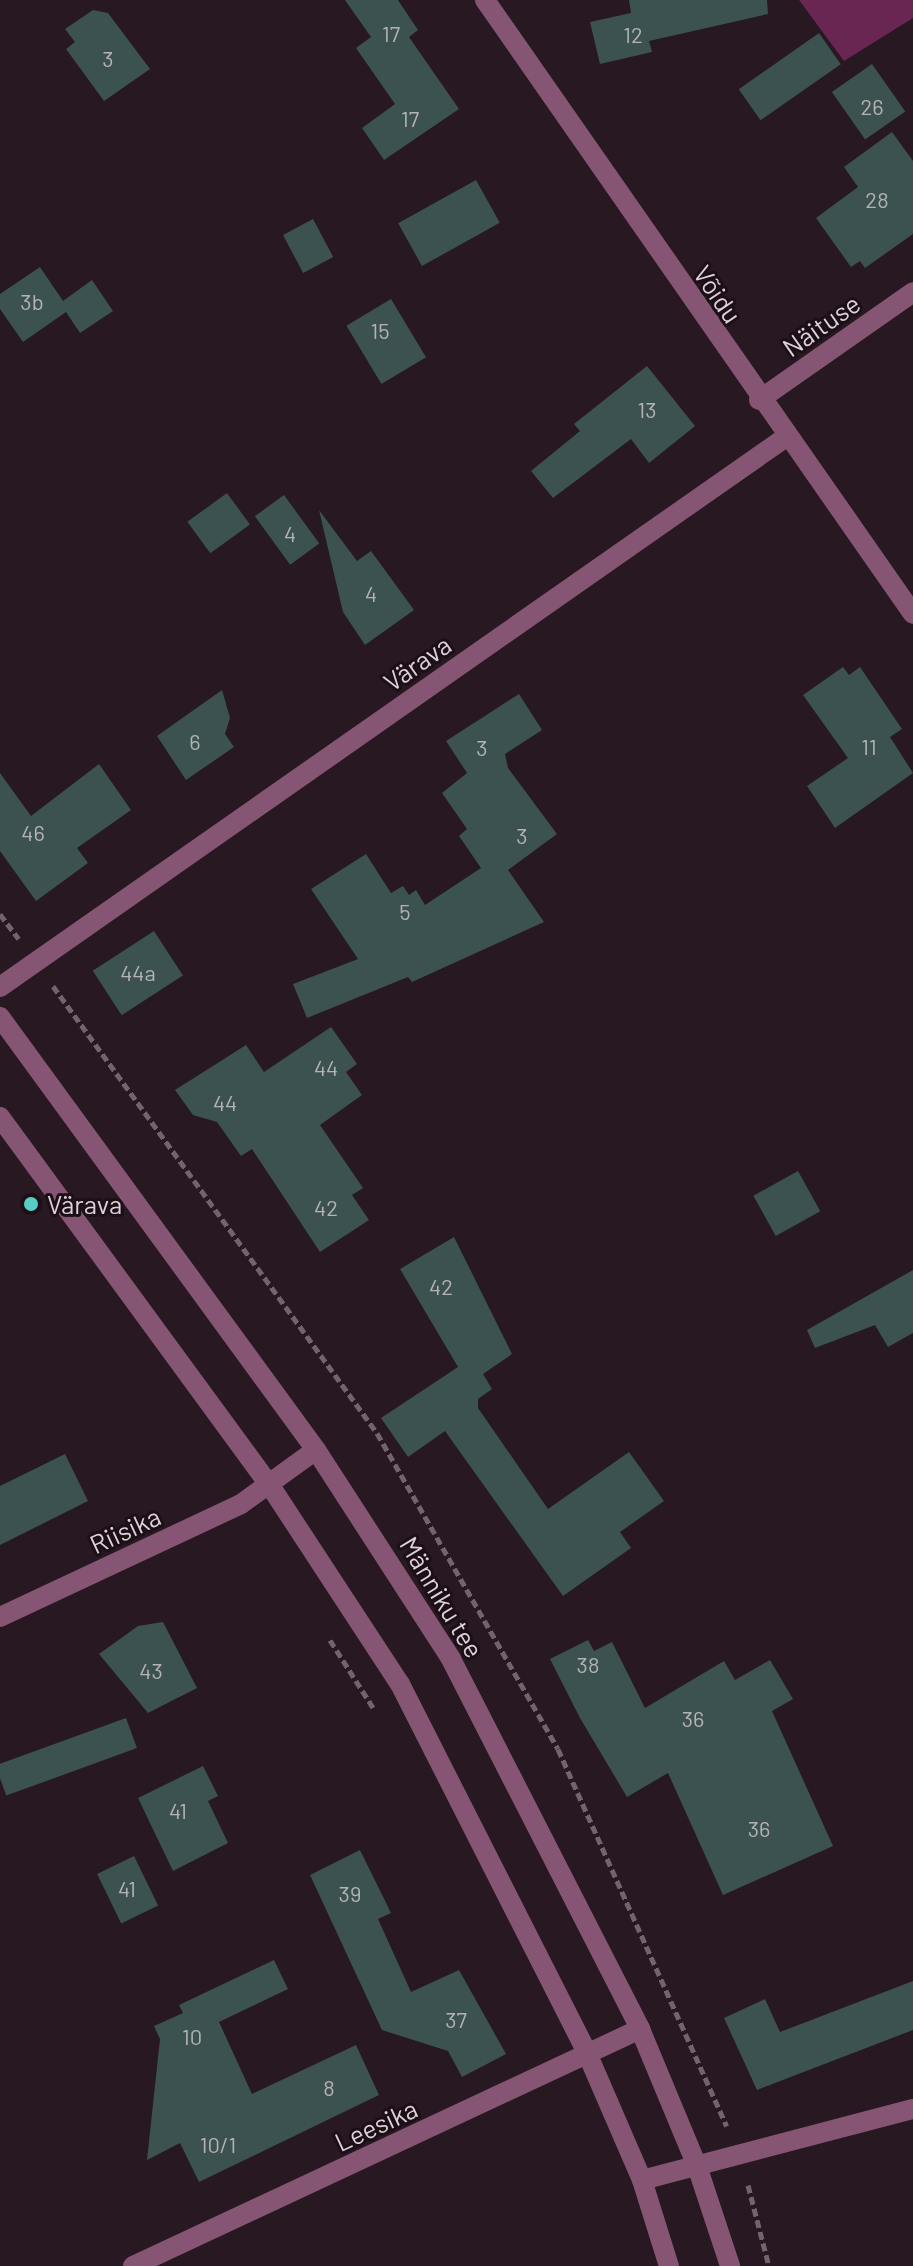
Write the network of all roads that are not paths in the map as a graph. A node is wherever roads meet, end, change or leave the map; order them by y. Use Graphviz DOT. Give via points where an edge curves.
graph roads {
  1 [pos="485,0"];
  2 [pos="913,292"];
  3 [pos="759,400"];
  4 [pos="786,437"];
  5 [pos="913,614"];
  6 [pos="0,987"];
  7 [pos="0,1017"];
  8 [pos="0,1117"];
  9 [pos="316,1450"];
  10 [pos="269,1484"];
  11 [pos="0,1617"];
  12 [pos="640,2029"];
  13 [pos="587,2053"];
  14 [pos="913,2109"];
  15 [pos="697,2166"];
  16 [pos="642,2180"];
  17 [pos="133,2266"];
  18 [pos="669,2266"];
  19 [pos="730,2266"];
  1 -- 3 [label="street, Võidu"];
  2 -- 3 [label="street, Näituse"];
  3 -- 4 [label="street, Võidu"];
  4 -- 5 [label="street, Võidu"];
  4 -- 6 [label="street, Värava"];
  7 -- 9 [label="street, Männiku tee"];
  8 -- 10 [label="street"];
  9 -- 10 [label="street, Riisika"];
  9 -- 12 [label="street, Männiku tee" via="451,1659"];
  10 -- 11 [label="street, Riisika" via="241,1504"];
  10 -- 13 [label="street" via="400,1684"];
  12 -- 13 [label="street, Leesika"];
  12 -- 15 [label="street, Männiku tee"];
  13 -- 16 [label="street"];
  13 -- 17 [label="street, Leesika"];
  14 -- 15 [label="street"];
  15 -- 16 [label="street"];
  15 -- 19 [label="street, Männiku tee"];
  16 -- 18 [label="street"];
}
